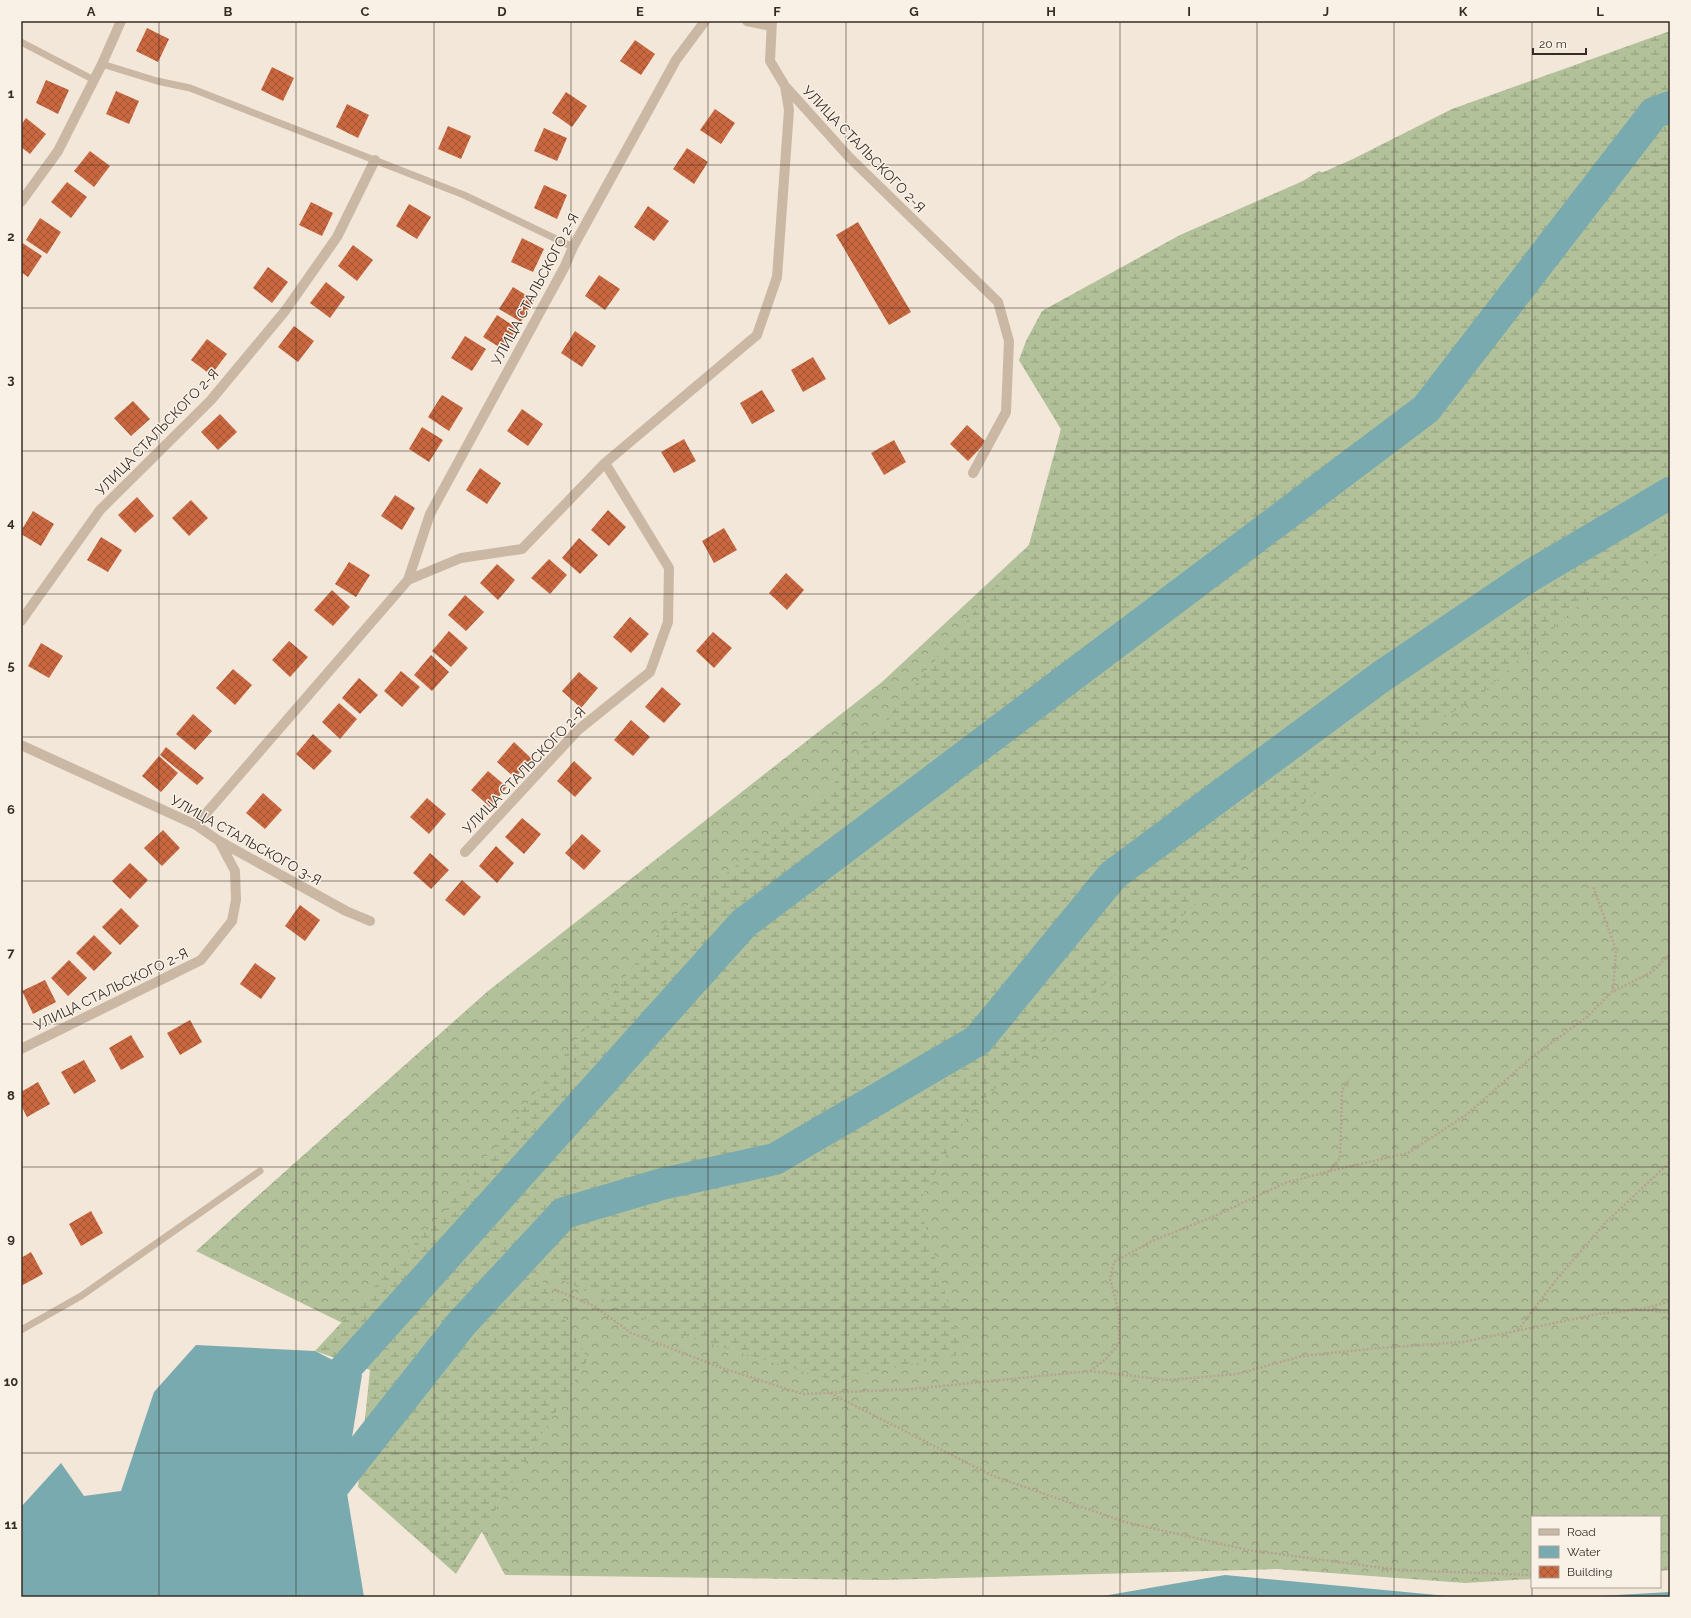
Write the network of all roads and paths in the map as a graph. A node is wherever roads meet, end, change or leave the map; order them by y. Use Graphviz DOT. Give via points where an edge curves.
graph roads {
  1 [pos="121,21"];
  2 [pos="705,21"];
  3 [pos="748,21"];
  4 [pos="772,23"];
  5 [pos="21,42"];
  6 [pos="102,64"];
  7 [pos="94,80"];
  8 [pos="785,86"];
  9 [pos="375,160"];
  10 [pos="21,202"];
  11 [pos="573,247"];
  12 [pos="605,463"];
  13 [pos="973,473"];
  14 [pos="408,580"];
  15 [pos="21,621"];
  16 [pos="21,744"];
  17 [pos="196,825"];
  18 [pos="219,841"];
  19 [pos="465,852"];
  20 [pos="1593,886"];
  21 [pos="370,921"];
  22 [pos="1670,954"];
  23 [pos="1613,991"];
  24 [pos="21,1049"];
  25 [pos="1350,1080"];
  26 [pos="1670,1162"];
  27 [pos="260,1171"];
  28 [pos="1330,1171"];
  29 [pos="554,1289"];
  30 [pos="1670,1302"];
  31 [pos="1637,1310"];
  32 [pos="1670,1312"];
  33 [pos="21,1330"];
  34 [pos="1518,1331"];
  35 [pos="1090,1371"];
  36 [pos="829,1392"];
  37 [pos="1531,1575"];
  1 -- 6 [label="street"];
  2 -- 11 [label="street, УЛИЦА СТАЛЬСКОГО 2-Я" via="676,60"];
  3 -- 4 [label="street"];
  4 -- 8 [label="street" via="770,61"];
  5 -- 7 [label="lane"];
  6 -- 7 [label="street"];
  6 -- 9 [label="lane" via="190,88"];
  7 -- 10 [label="street" via="58,151"];
  8 -- 12 [label="street, УЛИЦА СТАЛЬСКОГО 2-Я" via="788,110 776,277 757,335"];
  8 -- 13 [label="street, УЛИЦА СТАЛЬСКОГО 2-Я" via="850,157 998,302 1009,341 1006,412"];
  9 -- 11 [label="lane" via="464,195"];
  9 -- 15 [label="street, УЛИЦА СТАЛЬСКОГО 2-Я" via="337,237 284,312 211,400 100,510"];
  11 -- 14 [label="street, УЛИЦА СТАЛЬСКОГО 2-Я" via="430,514"];
  12 -- 14 [label="street, УЛИЦА СТАЛЬСКОГО 2-Я" via="522,549 461,558"];
  12 -- 19 [label="street, УЛИЦА СТАЛЬСКОГО 2-Я" via="669,568 668,622 650,672 578,730"];
  14 -- 17 [label="street, УЛИЦА СТАЛЬСКОГО 2-Я"];
  16 -- 17 [label="street, УЛИЦА СТАЛЬСКОГО 3-Я"];
  17 -- 18 [label="street, УЛИЦА СТАЛЬСКОГО 3-Я"];
  18 -- 21 [label="street, УЛИЦА СТАЛЬСКОГО 3-Я" via="346,911"];
  18 -- 24 [label="street, УЛИЦА СТАЛЬСКОГО 2-Я" via="234,871 236,900 232,920 201,960"];
  20 -- 23 [label="path" via="1616,950"];
  22 -- 23 [label="path" via="1652,972"];
  23 -- 28 [label="path" via="1586,1017 1532,1057 1466,1115 1408,1153"];
  25 -- 28 [label="path" via="1342,1090 1340,1158"];
  26 -- 34 [label="path" via="1606,1222 1556,1280"];
  27 -- 33 [label="lane" via="81,1296"];
  28 -- 35 [label="path" via="1285,1183 1217,1215 1152,1241 1114,1262 1110,1280 1118,1313 1119,1344 1106,1359"];
  29 -- 36 [label="path" via="594,1306 631,1333 715,1366 803,1394"];
  30 -- 31 [label="path"];
  31 -- 32 [label="path"];
  31 -- 34 [label="path" via="1598,1314"];
  34 -- 35 [label="path" via="1463,1342 1302,1356 1237,1374 1168,1380"];
  35 -- 36 [label="path" via="912,1389"];
  36 -- 37 [label="path" via="993,1476 1125,1522 1248,1550 1399,1570"];
}
